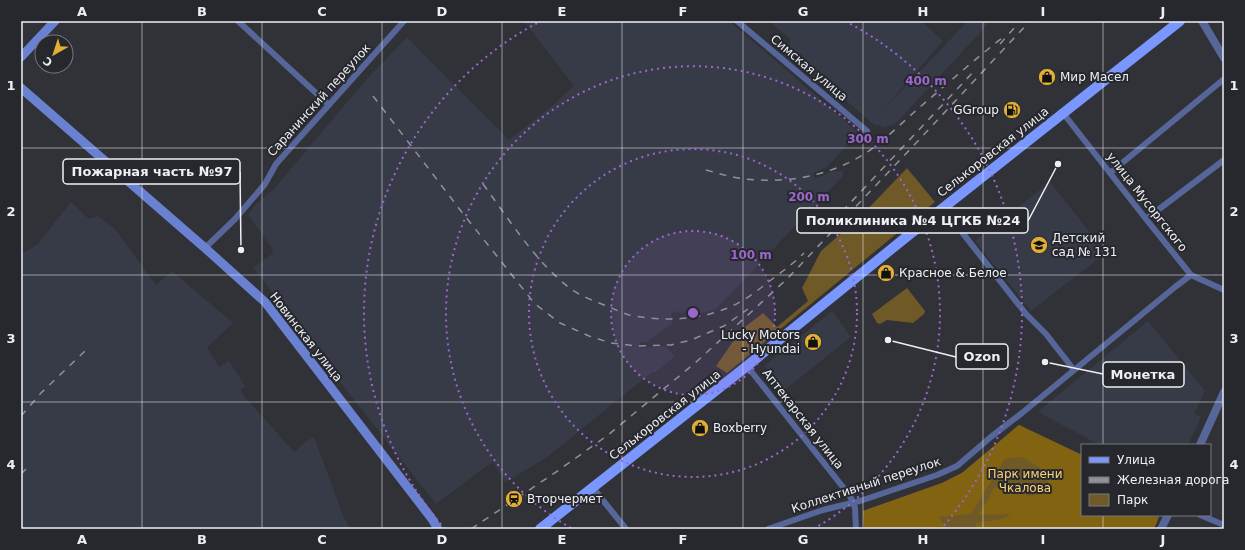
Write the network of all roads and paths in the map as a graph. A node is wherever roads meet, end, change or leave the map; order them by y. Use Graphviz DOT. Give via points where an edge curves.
graph roads {
  1 [pos="55,21"];
  2 [pos="238,21"];
  3 [pos="404,21"];
  4 [pos="737,21"];
  5 [pos="1180,21"];
  6 [pos="1202,21"];
  7 [pos="21,57"];
  8 [pos="1224,58"];
  9 [pos="1224,79"];
  10 [pos="21,88"];
  11 [pos="329,105"];
  12 [pos="1063,113"];
  13 [pos="867,131"];
  14 [pos="1224,160"];
  15 [pos="1110,173"];
  16 [pos="943,208"];
  17 [pos="1146,219"];
  18 [pos="205,248"];
  19 [pos="1191,275"];
  20 [pos="1224,290"];
  21 [pos="748,366"];
  22 [pos="1074,370"];
  23 [pos="1224,392"];
  24 [pos="1200,444"];
  25 [pos="593,488"];
  26 [pos="853,502"];
  27 [pos="1168,516"];
  28 [pos="1202,516"];
  29 [pos="1224,525"];
  30 [pos="438,529"];
  31 [pos="540,529"];
  32 [pos="626,529"];
  33 [pos="768,529"];
  34 [pos="856,529"];
  35 [pos="1161,529"];
  1 -- 7 [label="main road"];
  2 -- 11 [label="street"];
  3 -- 11 [label="street, Саранинский переулок"];
  4 -- 13 [label="street, Симская улица"];
  5 -- 12 [label="main road, Селькоровская улица"];
  6 -- 8 [label="street"];
  9 -- 15 [label="street"];
  10 -- 18 [label="main road, Новинская улица"];
  11 -- 18 [label="street, Саранинский переулок" via="276,164 265,184 235,219"];
  12 -- 15 [label="street, улица Мусоргского"];
  12 -- 16 [label="main road, Селькоровская улица"];
  14 -- 17 [label="street"];
  15 -- 17 [label="street, улица Мусоргского"];
  16 -- 21 [label="main road, Селькоровская улица"];
  16 -- 22 [label="street" via="1026,314 1046,334"];
  17 -- 19 [label="street, улица Мусоргского"];
  18 -- 30 [label="main road, Новинская улица" via="265,302"];
  19 -- 20 [label="street, улица Мусоргского"];
  19 -- 22 [label="street, Коллективный переулок"];
  21 -- 25 [label="main road, Селькоровская улица"];
  21 -- 26 [label="street, Аптекарская улица"];
  22 -- 26 [label="street, Коллективный переулок" via="957,466"];
  23 -- 24 [label="street"];
  25 -- 31 [label="main road, Селькоровская улица"];
  25 -- 32 [label="street"];
  26 -- 33 [label="street, Коллективный переулок"];
  26 -- 34 [label="street, Аптекарская улица"];
  27 -- 35 [label="street"];
  28 -- 29 [label="street"];
}
